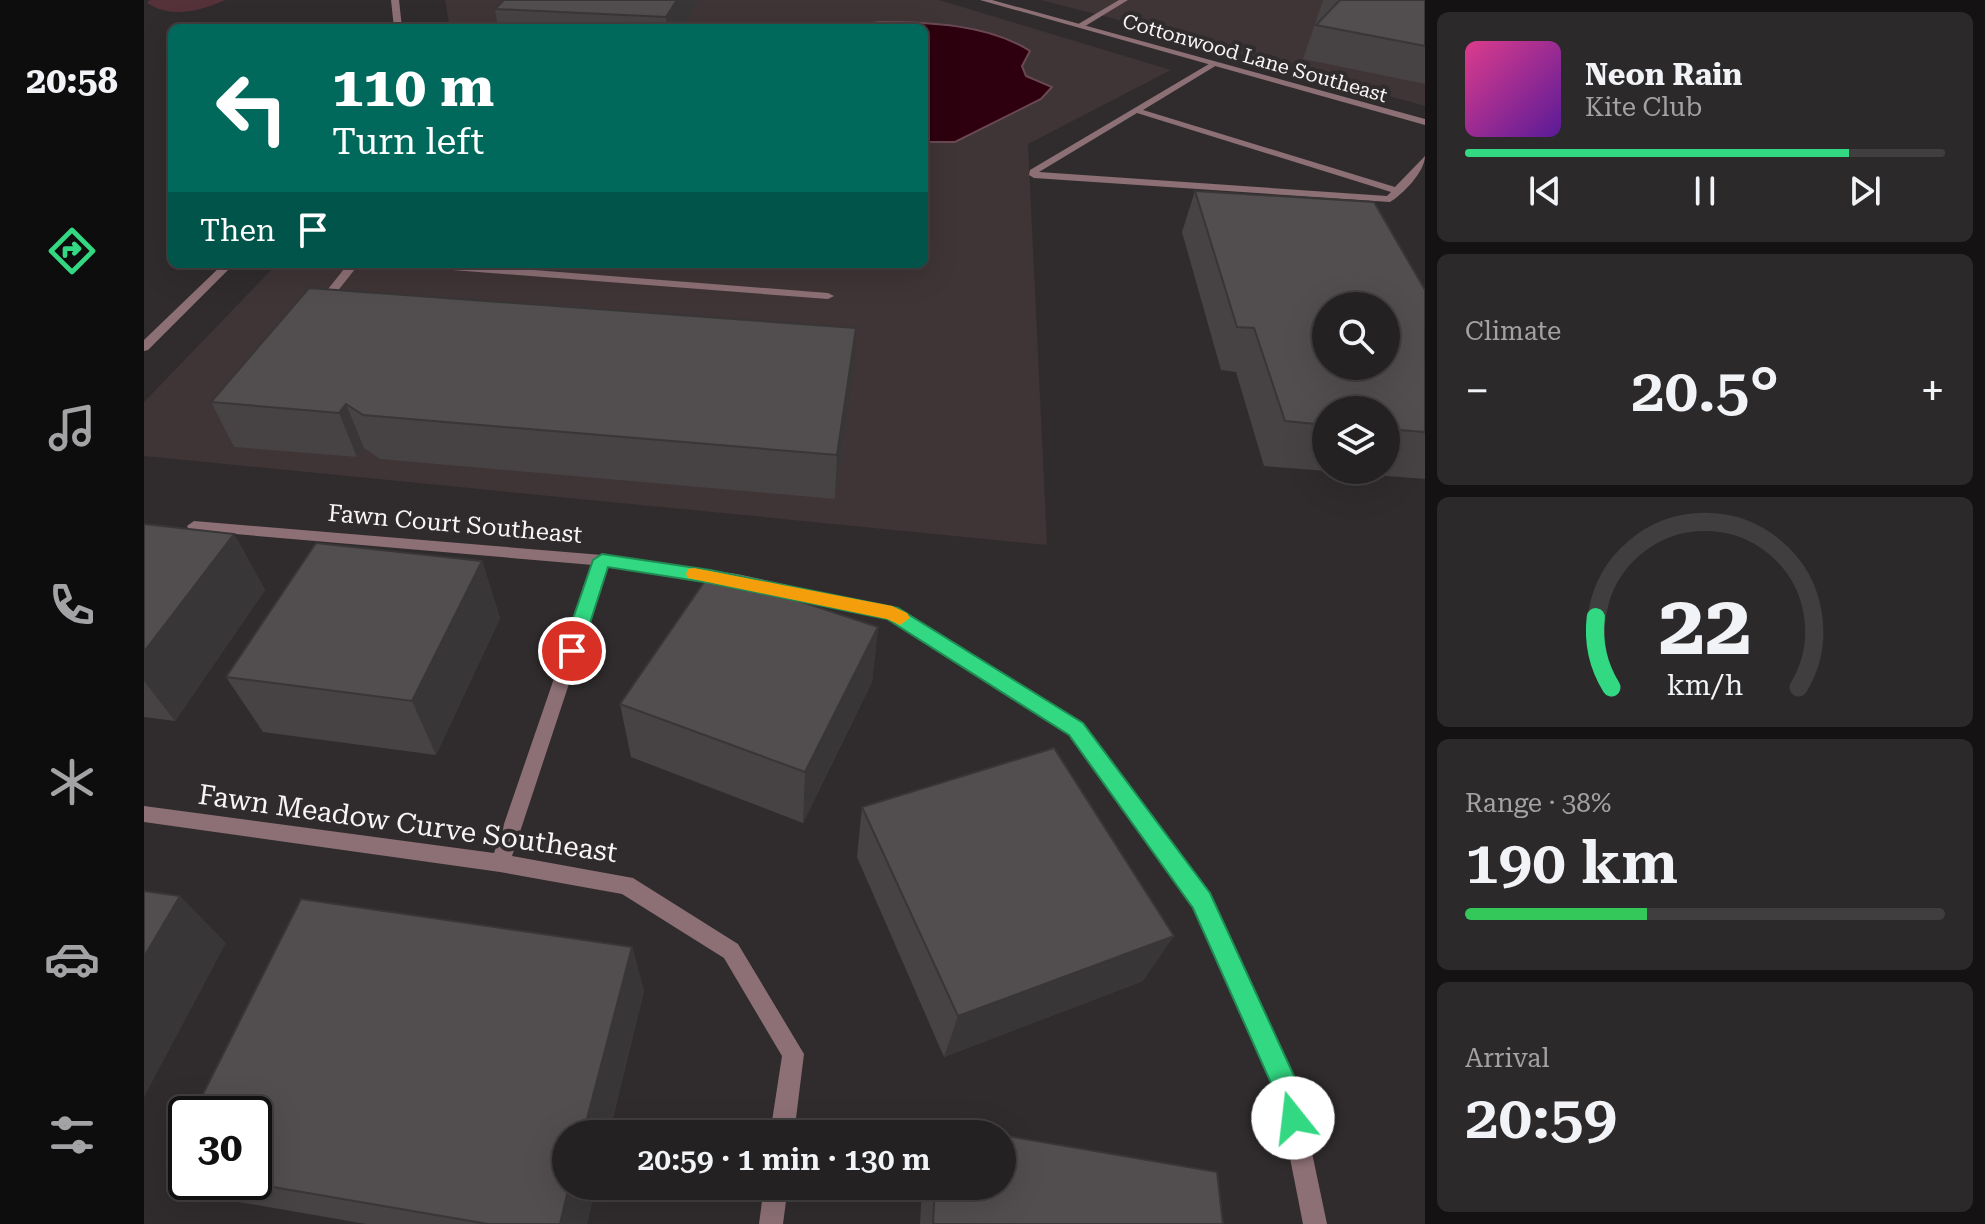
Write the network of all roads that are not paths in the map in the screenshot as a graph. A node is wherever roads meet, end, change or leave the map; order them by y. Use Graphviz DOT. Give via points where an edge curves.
graph roads {
  1 [pos="395,0"];
  2 [pos="984,0"];
  3 [pos="1124,0"];
  4 [pos="398,24"];
  5 [pos="1079,26"];
  6 [pos="1214,63"];
  7 [pos="1135,110"];
  8 [pos="1425,122"];
  9 [pos="1425,159"];
  10 [pos="1399,191"];
  11 [pos="225,268"];
  12 [pos="351,268"];
  13 [pos="466,268"];
  14 [pos="828,296"];
  15 [pos="315,314"];
  16 [pos="144,347"];
  17 [pos="194,526"];
  18 [pos="602,560"];
  19 [pos="144,814"];
  20 [pos="500,863"];
  21 [pos="784,1120"];
  22 [pos="774,1200"];
  23 [pos="771,1224"];
  24 [pos="1315,1224"];
  1 -- 4 [label="street"];
  2 -- 5 [label="street, Cottonwood Lane Southeast"];
  3 -- 5 [label="street"];
  5 -- 6 [label="street, Cottonwood Lane Southeast"];
  6 -- 7 [label="street"];
  6 -- 8 [label="street, Cottonwood Lane Southeast"];
  7 -- 10 [label="street"];
  7 -- 10 [label="street" via="1034,175 1390,199"];
  9 -- 10 [label="street"];
  11 -- 16 [label="street"];
  12 -- 15 [label="street"];
  13 -- 14 [label="street"];
  17 -- 18 [label="street, Fawn Court Southeast"];
  18 -- 20 [label="street"];
  18 -- 24 [label="street, Fawn Court Southeast" via="737,580 892,613 1076,729 1202,900 1288,1091"];
  19 -- 20 [label="street, Fawn Meadow Curve Southeast"];
  20 -- 21 [label="street, Fawn Meadow Curve Southeast" via="626,885 731,951 793,1054"];
  22 -- 23 [label="street"];
}
